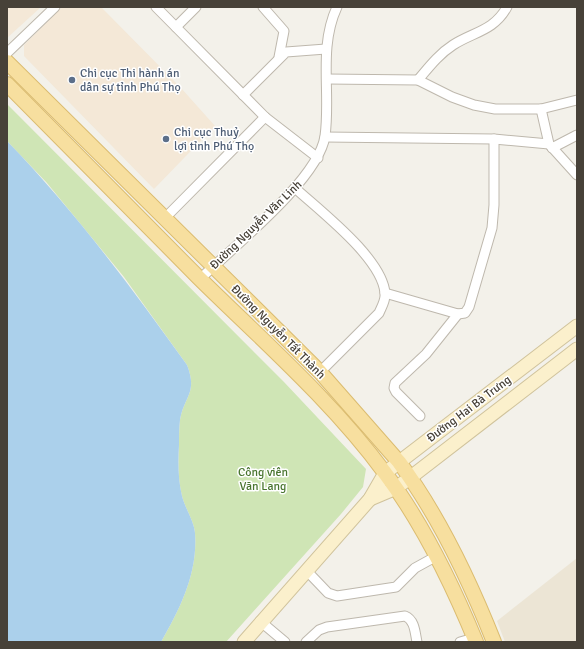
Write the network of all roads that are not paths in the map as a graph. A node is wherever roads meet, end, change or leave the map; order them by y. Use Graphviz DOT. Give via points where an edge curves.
graph roads {
  1 [pos="55,7"];
  2 [pos="156,7"];
  3 [pos="196,7"];
  4 [pos="263,7"];
  5 [pos="337,7"];
  6 [pos="507,7"];
  7 [pos="176,27"];
  8 [pos="326,49"];
  9 [pos="7,53"];
  10 [pos="278,57"];
  11 [pos="7,62"];
  12 [pos="327,79"];
  13 [pos="418,80"];
  14 [pos="7,84"];
  15 [pos="243,95"];
  16 [pos="577,100"];
  17 [pos="541,109"];
  18 [pos="265,117"];
  19 [pos="577,136"];
  20 [pos="325,137"];
  21 [pos="494,138"];
  22 [pos="550,146"];
  23 [pos="318,158"];
  24 [pos="577,175"];
  25 [pos="295,188"];
  26 [pos="164,219"];
  27 [pos="212,267"];
  28 [pos="200,279"];
  29 [pos="386,293"];
  30 [pos="458,314"];
  31 [pos="577,326"];
  32 [pos="577,349"];
  33 [pos="320,372"];
  34 [pos="420,416"];
  35 [pos="399,462"];
  36 [pos="386,473"];
  37 [pos="411,477"];
  38 [pos="396,488"];
  39 [pos="370,499"];
  40 [pos="435,557"];
  41 [pos="306,570"];
  42 [pos="260,621"];
  43 [pos="475,640"];
  44 [pos="244,642"];
  45 [pos="285,642"];
  46 [pos="306,642"];
  47 [pos="417,642"];
  48 [pos="460,642"];
  49 [pos="494,642"];
  1 -- 9 [label="street"];
  2 -- 7 [label="street"];
  3 -- 7 [label="street"];
  4 -- 10 [label="street" via="284,31"];
  5 -- 8 [label="street, Đường Nguyễn Văn Linh" via="328,31"];
  6 -- 13 [label="street" via="492,26 453,45 436,59"];
  7 -- 15 [label="street"];
  8 -- 10 [label="street" via="294,50"];
  8 -- 12 [label="street, Đường Nguyễn Văn Linh"];
  10 -- 15 [label="street"];
  11 -- 26 [label="main road, Đường Nguyễn Tất Thành"];
  12 -- 13 [label="street"];
  12 -- 20 [label="street, Đường Nguyễn Văn Linh"];
  13 -- 17 [label="street" via="474,105 495,109"];
  14 -- 28 [label="main road, Đường Nguyễn Tất Thành"];
  15 -- 18 [label="street"];
  16 -- 17 [label="street"];
  17 -- 22 [label="street"];
  18 -- 23 [label="street"];
  18 -- 26 [label="street"];
  19 -- 22 [label="street"];
  20 -- 21 [label="street"];
  20 -- 23 [label="street, Đường Nguyễn Văn Linh"];
  21 -- 22 [label="street"];
  21 -- 30 [label="street" via="492,228 469,307 465,313"];
  22 -- 24 [label="street"];
  23 -- 25 [label="street, Đường Nguyễn Văn Linh"];
  25 -- 27 [label="street, Đường Nguyễn Văn Linh"];
  25 -- 29 [label="street" via="368,257 379,274"];
  26 -- 27 [label="main road, Đường Nguyễn Tất Thành"];
  27 -- 28 [label="street, Đường Nguyễn Văn Linh"];
  27 -- 33 [label="main road, Đường Nguyễn Tất Thành"];
  28 -- 36 [label="main road, Đường Nguyễn Tất Thành" via="308,385"];
  29 -- 30 [label="street"];
  29 -- 33 [label="street" via="379,313"];
  30 -- 34 [label="street" via="426,354 395,383 396,392"];
  31 -- 35 [label="street, Đường Hai Bà Trưng"];
  32 -- 37 [label="street, Đường Hai Bà Trưng"];
  33 -- 35 [label="main road, Đường Nguyễn Tất Thành"];
  35 -- 36 [label="street, Đường Hai Bà Trưng"];
  35 -- 37 [label="main road, Đường Nguyễn Tất Thành"];
  36 -- 38 [label="main road, Đường Nguyễn Tất Thành"];
  36 -- 39 [label="street, Đường Hai Bà Trưng"];
  37 -- 38 [label="street, Đường Hai Bà Trưng"];
  37 -- 49 [label="main road, Đường Nguyễn Tất Thành" via="439,524"];
  38 -- 39 [label="street, Đường Hai Bà Trưng"];
  38 -- 40 [label="main road, Đường Nguyễn Tất Thành"];
  39 -- 41 [label="street, Đường Hai Bà Trưng"];
  40 -- 41 [label="street" via="415,568 396,587 337,596 328,593"];
  40 -- 43 [label="main road, Đường Nguyễn Tất Thành"];
  41 -- 42 [label="street, Đường Hai Bà Trưng"];
  42 -- 44 [label="street, Đường Hai Bà Trưng"];
  42 -- 45 [label="street"];
  43 -- 48 [label="street"];
  46 -- 47 [label="street" via="319,630 327,627 405,616 413,623"];
}
